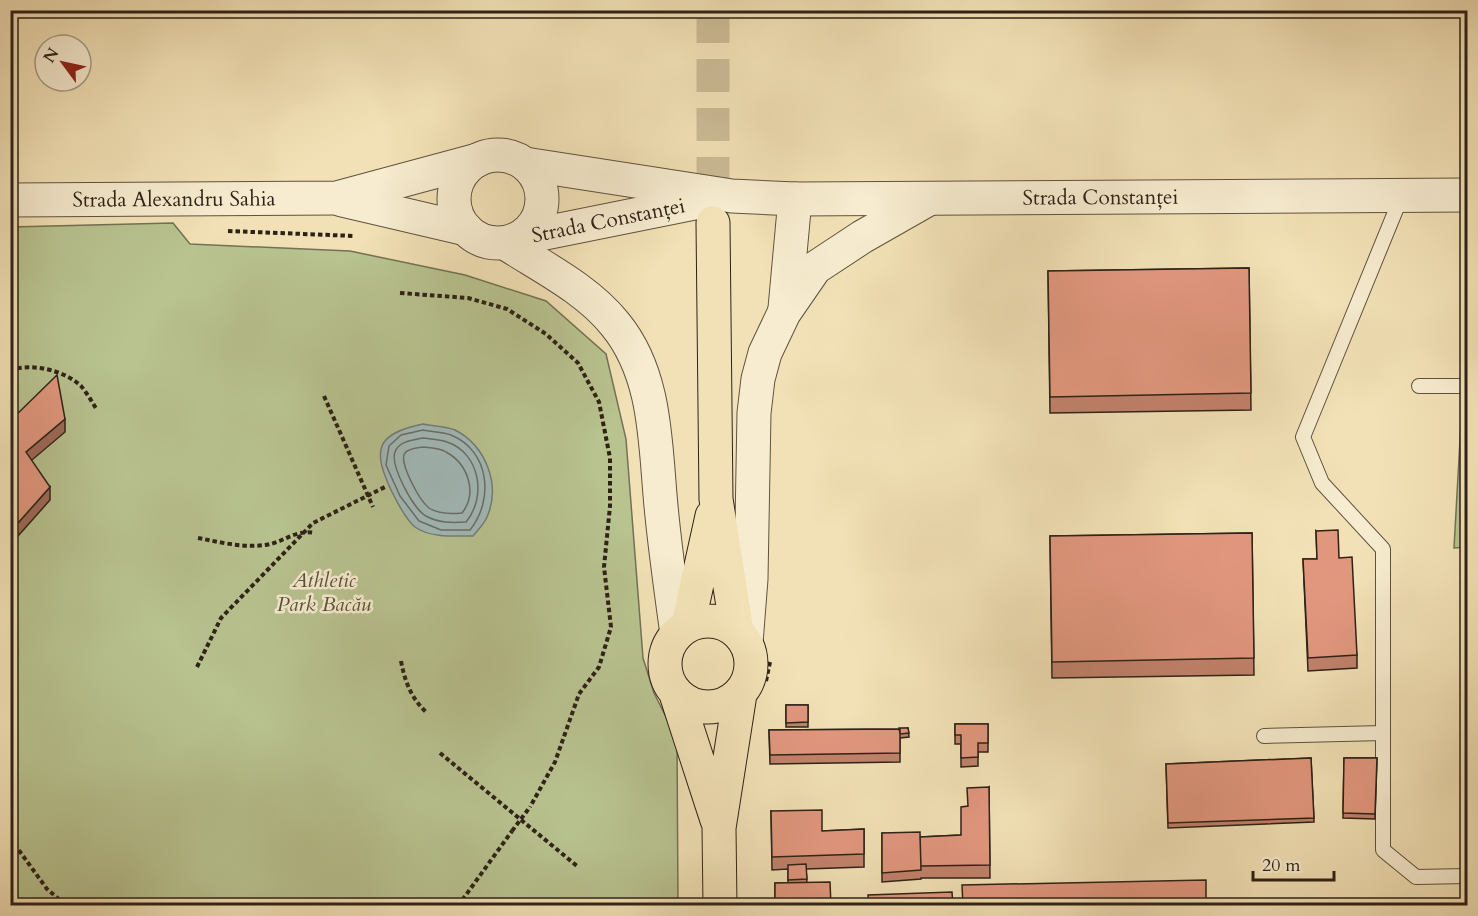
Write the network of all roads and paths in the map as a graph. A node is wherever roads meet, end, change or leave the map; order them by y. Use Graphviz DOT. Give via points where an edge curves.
graph roads {
  1 [pos="478,160"];
  2 [pos="525,164"];
  3 [pos="1402,195"];
  4 [pos="1467,195"];
  5 [pos="732,196"];
  6 [pos="337,198"];
  7 [pos="795,199"];
  8 [pos="10,200"];
  9 [pos="927,200"];
  10 [pos="713,224"];
  11 [pos="466,229"];
  12 [pos="227,231"];
  13 [pos="364,237"];
  14 [pos="512,240"];
  15 [pos="400,293"];
  16 [pos="784,313"];
  17 [pos="10,370"];
  18 [pos="1419,386"];
  19 [pos="1467,386"];
  20 [pos="324,396"];
  21 [pos="97,410"];
  22 [pos="385,487"];
  23 [pos="368,494"];
  24 [pos="716,500"];
  25 [pos="373,507"];
  26 [pos="306,531"];
  27 [pos="315,533"];
  28 [pos="198,538"];
  29 [pos="682,629"];
  30 [pos="751,645"];
  31 [pos="401,661"];
  32 [pos="196,667"];
  33 [pos="753,689"];
  34 [pos="676,694"];
  35 [pos="427,713"];
  36 [pos="1383,733"];
  37 [pos="1264,736"];
  38 [pos="440,753"];
  39 [pos="719,828"];
  40 [pos="10,838"];
  41 [pos="576,866"];
  42 [pos="1467,876"];
  43 [pos="67,906"];
  44 [pos="458,906"];
  45 [pos="720,906"];
  1 -- 2 [label="street" via="508,156"];
  1 -- 6 [label="street, Strada Alexandru Sahia"];
  1 -- 11 [label="street" via="457,183 454,195 457,216"];
  2 -- 5 [label="street, Strada Constanței"];
  2 -- 14 [label="street" via="535,174 542,202 531,228"];
  3 -- 4 [label="street, Strada Constanței"];
  3 -- 9 [label="street, Strada Constanței" via="1066,195"];
  3 -- 36 [label="lane" via="1303,437 1322,483 1383,549"];
  5 -- 7 [label="street, Strada Constanței"];
  5 -- 14 [label="street, Strada Constanței"];
  6 -- 8 [label="street, Strada Alexandru Sahia"];
  6 -- 11 [label="street, Strada Alexandru Sahia"];
  7 -- 9 [label="street, Strada Constanței"];
  7 -- 16 [label="street"];
  9 -- 16 [label="street" via="815,268"];
  10 -- 24 [label="main road"];
  11 -- 14 [label="street" via="479,239 494,243"];
  12 -- 13 [label="path"];
  14 -- 29 [label="street" via="615,323 637,356 651,398 668,573"];
  15 -- 44 [label="path, bridge" via="468,298 507,309 546,334 579,363 598,402 610,458 604,567 611,627 599,667 579,694 555,762 530,807"];
  16 -- 30 [label="street" via="765,353 756,391 751,485"];
  17 -- 21 [label="path" via="50,369 80,386"];
  18 -- 19 [label="lane"];
  20 -- 23 [label="path"];
  22 -- 23 [label="path"];
  23 -- 25 [label="path"];
  23 -- 26 [label="path" via="313,523"];
  24 -- 29 [label="main road"];
  24 -- 30 [label="main road"];
  26 -- 27 [label="path"];
  26 -- 28 [label="path" via="267,545 241,546"];
  26 -- 32 [label="path" via="221,618"];
  29 -- 30 [label="main road" via="713,621"];
  29 -- 34 [label="main road" via="669,644 665,657 668,683"];
  30 -- 33 [label="path"];
  30 -- 33 [label="main road" via="747,683"];
  31 -- 35 [label="path" via="414,700"];
  33 -- 34 [label="main road" via="715,707 687,703"];
  33 -- 39 [label="main road"];
  34 -- 39 [label="main road"];
  36 -- 37 [label="lane"];
  36 -- 42 [label="lane" via="1383,849 1416,878"];
  38 -- 41 [label="path"];
  39 -- 45 [label="main road"];
  40 -- 43 [label="path" via="47,889"];
}
